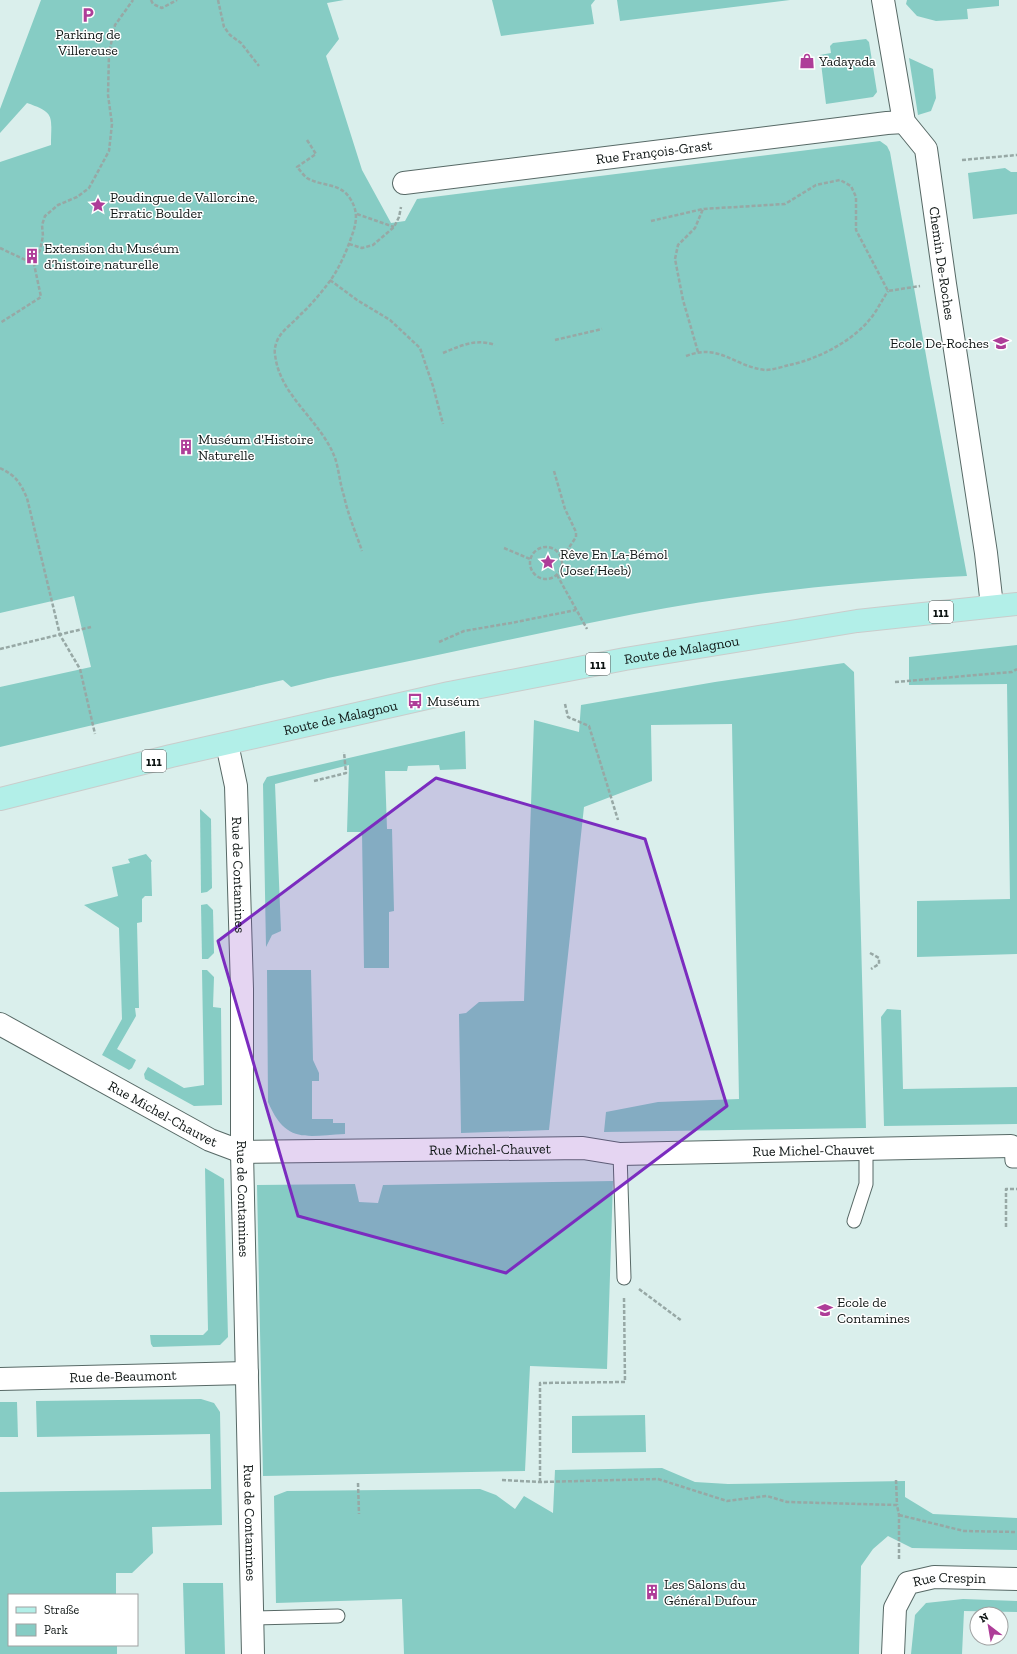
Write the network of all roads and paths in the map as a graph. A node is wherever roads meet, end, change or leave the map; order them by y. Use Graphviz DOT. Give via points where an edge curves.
graph roads {
  1 [pos="133,0"];
  2 [pos="151,0"];
  3 [pos="177,0"];
  4 [pos="218,0"];
  5 [pos="883,0"];
  6 [pos="260,66"];
  7 [pos="904,122"];
  8 [pos="307,140"];
  9 [pos="1017,155"];
  10 [pos="962,160"];
  11 [pos="404,183"];
  12 [pos="703,209"];
  13 [pos="357,214"];
  14 [pos="651,221"];
  15 [pos="394,227"];
  16 [pos="349,244"];
  17 [pos="0,248"];
  18 [pos="34,264"];
  19 [pos="330,280"];
  20 [pos="945,284"];
  21 [pos="888,291"];
  22 [pos="0,323"];
  23 [pos="602,329"];
  24 [pos="555,340"];
  25 [pos="495,345"];
  26 [pos="698,352"];
  27 [pos="443,353"];
  28 [pos="686,356"];
  29 [pos="443,424"];
  30 [pos="0,468"];
  31 [pos="554,472"];
  32 [pos="504,548"];
  33 [pos="362,551"];
  34 [pos="561,556"];
  35 [pos="530,559"];
  36 [pos="557,575"];
  37 [pos="1017,604"];
  38 [pos="992,606"];
  39 [pos="576,610"];
  40 [pos="91,627"];
  41 [pos="587,629"];
  42 [pos="60,635"];
  43 [pos="439,642"];
  44 [pos="0,649"];
  45 [pos="1017,670"];
  46 [pos="895,682"];
  47 [pos="565,704"];
  48 [pos="95,734"];
  49 [pos="227,744"];
  50 [pos="344,752"];
  51 [pos="314,781"];
  52 [pos="0,799"];
  53 [pos="618,820"];
  54 [pos="870,953"];
  55 [pos="871,969"];
  56 [pos="0,1024"];
  57 [pos="866,1149"];
  58 [pos="242,1152"];
  59 [pos="1014,1153"];
  60 [pos="620,1154"];
  61 [pos="1017,1189"];
  62 [pos="854,1221"];
  63 [pos="1006,1227"];
  64 [pos="624,1278"];
  65 [pos="682,1321"];
  66 [pos="247,1373"];
  67 [pos="0,1379"];
  68 [pos="502,1480"];
  69 [pos="896,1480"];
  70 [pos="540,1482"];
  71 [pos="358,1483"];
  72 [pos="897,1505"];
  73 [pos="359,1514"];
  74 [pos="1017,1532"];
  75 [pos="1017,1579"];
  76 [pos="338,1616"];
  77 [pos="253,1618"];
  78 [pos="253,1654"];
  79 [pos="893,1654"];
  1 -- 18 [label="path" via="115,25 109,53 108,95 112,124 109,151 89,188 58,205 45,216 40,250"];
  2 -- 3 [label="path" via="153,4 162,8"];
  4 -- 6 [label="path" via="224,27"];
  5 -- 7 [label="street, Chemin De-Roches"];
  7 -- 11 [label="street, Rue François-Grast" via="887,122"];
  7 -- 20 [label="street, Chemin De-Roches" via="926,149"];
  8 -- 13 [label="path" via="316,154 297,166 305,177 343,190"];
  9 -- 10 [label="path"];
  11 -- 15 [label="path" via="399,217"];
  12 -- 14 [label="path"];
  12 -- 21 [label="path" via="785,204 816,185 840,180 851,186 856,197 856,230"];
  12 -- 26 [label="path" via="695,228 678,246 675,259 683,300"];
  13 -- 15 [label="path"];
  13 -- 16 [label="path"];
  15 -- 16 [label="path" via="373,245 362,248"];
  16 -- 19 [label="path"];
  17 -- 18 [label="path"];
  18 -- 22 [label="path" via="41,297"];
  19 -- 29 [label="path" via="390,320 420,348"];
  19 -- 33 [label="path" via="306,310 279,337 275,355 285,385 316,424 335,458 344,498"];
  20 -- 21 [label="path"];
  20 -- 38 [label="street, Chemin De-Roches"];
  21 -- 26 [label="path" via="870,320 841,345 802,363 766,370 741,364 715,352"];
  23 -- 24 [label="path"];
  25 -- 27 [label="path" via="485,341 466,344"];
  26 -- 28 [label="path"];
  30 -- 42 [label="path" via="12,474 21,484 27,498"];
  31 -- 34 [label="path" via="576,537"];
  32 -- 35 [label="path"];
  34 -- 35 [label="path" via="550,547 541,546 534,551"];
  34 -- 36 [label="path" via="562,568"];
  35 -- 36 [label="path" via="530,568 541,579 550,579"];
  36 -- 39 [label="path"];
  37 -- 38 [label="main road, Route de Malagnou / 111"];
  38 -- 49 [label="main road, Route de Malagnou / 111" via="857,621 625,659 449,693"];
  39 -- 41 [label="path"];
  39 -- 43 [label="path" via="464,631"];
  40 -- 42 [label="path"];
  42 -- 44 [label="path"];
  42 -- 48 [label="path" via="80,669"];
  45 -- 46 [label="path"];
  47 -- 53 [label="path" via="568,717 589,726"];
  49 -- 52 [label="main road, Route de Malagnou / 111"];
  49 -- 58 [label="street, Rue de Contamines" via="236,786 242,989"];
  50 -- 51 [label="path" via="346,773"];
  54 -- 55 [label="path" via="878,958 879,964"];
  56 -- 58 [label="street, Rue Michel-Chauvet" via="210,1140"];
  57 -- 59 [label="street, Rue Michel-Chauvet"];
  57 -- 60 [label="street, Rue Michel-Chauvet"];
  57 -- 62 [label="lane" via="866,1184"];
  58 -- 60 [label="street, Rue Michel-Chauvet" via="583,1148"];
  58 -- 66 [label="street, Rue de Contamines"];
  60 -- 64 [label="lane"];
  61 -- 63 [label="path" via="1006,1189"];
  64 -- 65 [label="path"];
  64 -- 70 [label="path" via="625,1382 540,1383"];
  66 -- 67 [label="street, Rue de-Beaumont"];
  66 -- 77 [label="street, Rue de Contamines"];
  68 -- 70 [label="path"];
  69 -- 72 [label="path"];
  70 -- 72 [label="path" via="658,1479 727,1501 766,1496 787,1502"];
  71 -- 73 [label="path"];
  72 -- 74 [label="path" via="899,1515 964,1530"];
  75 -- 79 [label="street, Rue Crespin" via="934,1577 908,1583 895,1608"];
  76 -- 77 [label="lane"];
  77 -- 78 [label="street, Rue de Contamines"];
}
